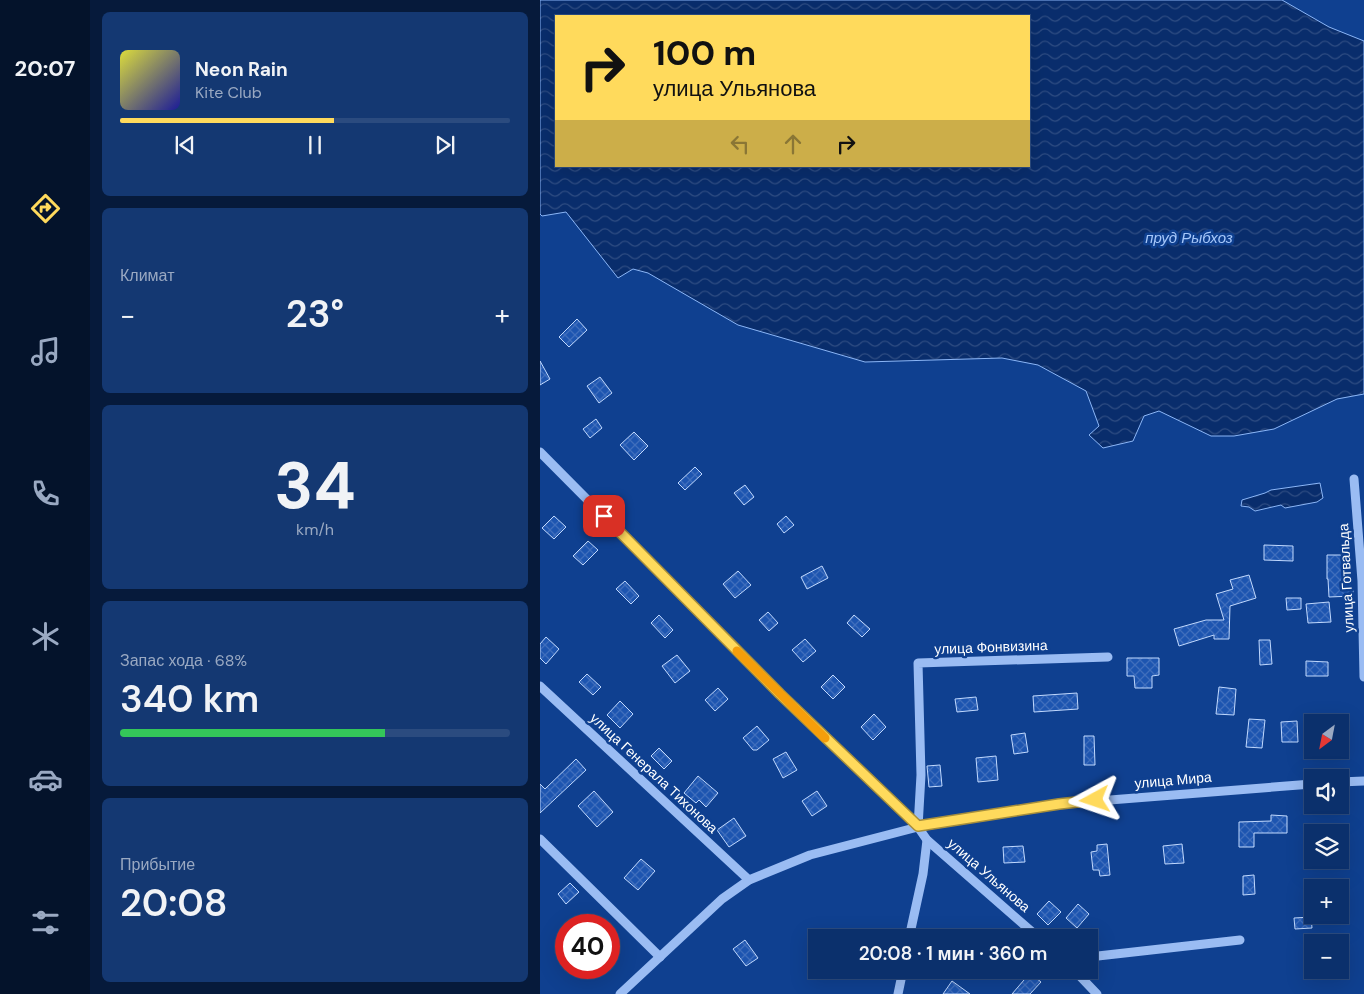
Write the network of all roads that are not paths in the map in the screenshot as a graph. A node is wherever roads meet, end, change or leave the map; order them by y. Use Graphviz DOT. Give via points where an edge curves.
graph roads {
  1 [pos="540,452"];
  2 [pos="1354,479"];
  3 [pos="1363,580"];
  4 [pos="1108,657"];
  5 [pos="1364,677"];
  6 [pos="540,686"];
  7 [pos="1364,781"];
  8 [pos="1349,782"];
  9 [pos="1304,785"];
  10 [pos="918,826"];
  11 [pos="540,838"];
  12 [pos="927,840"];
  13 [pos="749,880"];
  14 [pos="912,929"];
  15 [pos="1029,929"];
  16 [pos="1240,940"];
  17 [pos="1098,956"];
  18 [pos="660,957"];
  19 [pos="901,979"];
  20 [pos="1083,979"];
  21 [pos="620,994"];
  22 [pos="898,994"];
  23 [pos="1097,994"];
  1 -- 10 [label="street, улица Ульянова" via="780,694"];
  2 -- 3 [label="street, улица Готвальда"];
  3 -- 5 [label="street, улица Готвальда"];
  4 -- 10 [label="street, улица Фонвизина" via="918,663 921,775"];
  6 -- 13 [label="street, улица Генерала Тихонова"];
  7 -- 8 [label="street"];
  9 -- 10 [label="street, улица Мира" via="1059,804"];
  10 -- 12 [label="street, улица Ульянова"];
  10 -- 13 [label="street, улица Мира" via="810,855"];
  11 -- 18 [label="street"];
  12 -- 14 [label="street"];
  12 -- 15 [label="street, улица Ульянова"];
  13 -- 18 [label="street, улица Мира" via="722,899"];
  16 -- 17 [label="street"];
  18 -- 21 [label="street, улица Мира"];
  19 -- 22 [label="street"];
  20 -- 23 [label="street"];
}
